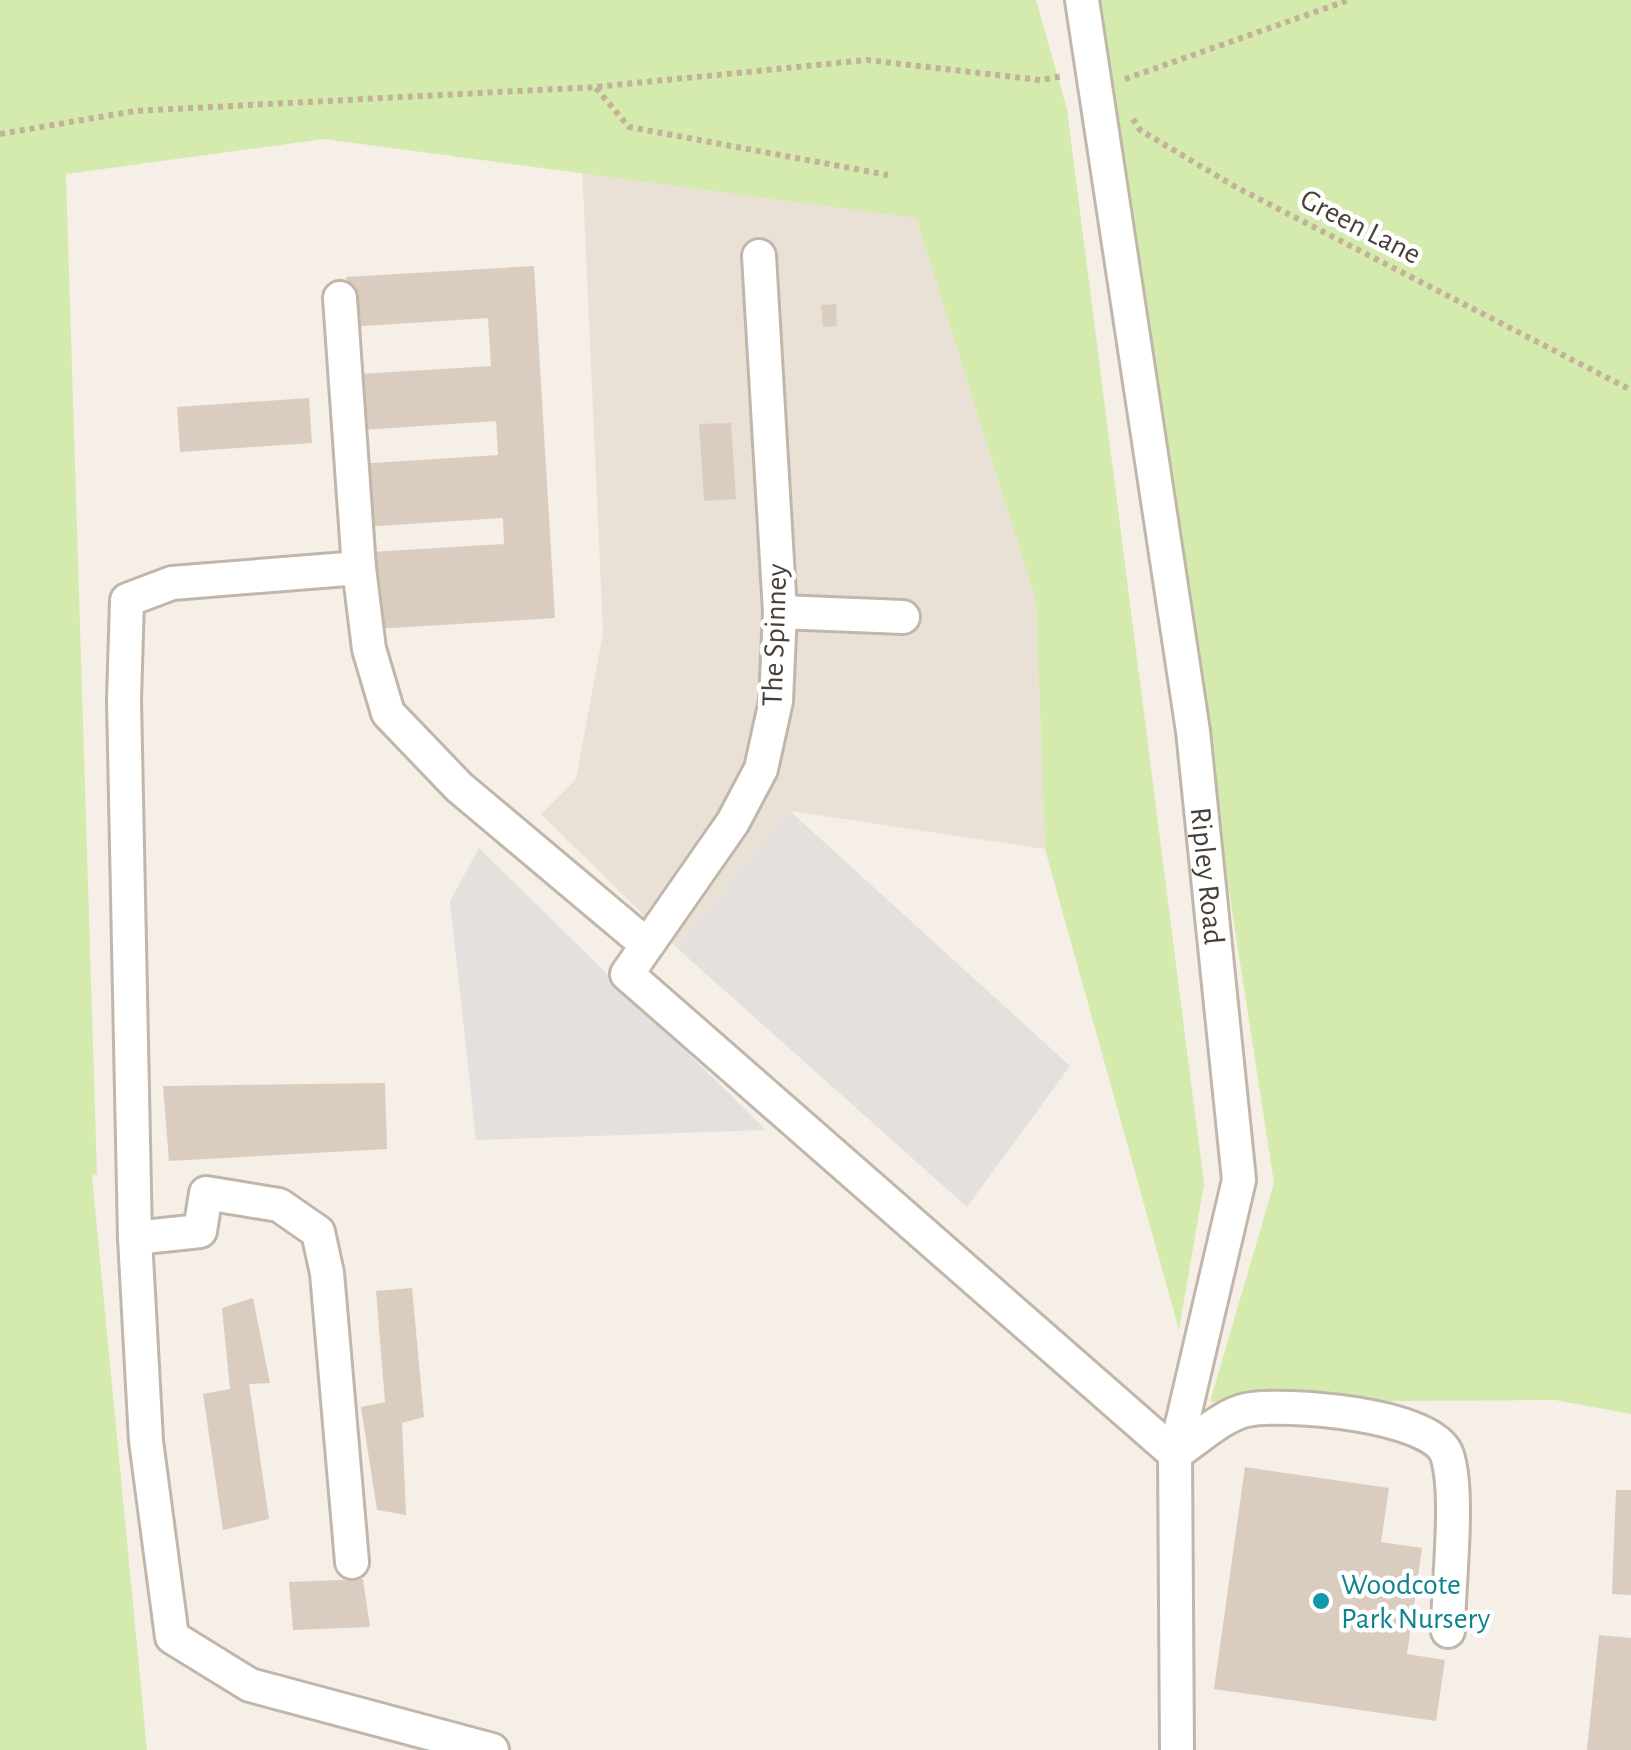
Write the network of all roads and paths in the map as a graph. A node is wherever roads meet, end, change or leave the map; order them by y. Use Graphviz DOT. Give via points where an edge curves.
graph roads {
  1 [pos="1082,0"];
  2 [pos="1350,0"];
  3 [pos="1095,71"];
  4 [pos="595,87"];
  5 [pos="1129,115"];
  6 [pos="0,134"];
  7 [pos="888,175"];
  8 [pos="759,256"];
  9 [pos="340,298"];
  10 [pos="1631,390"];
  11 [pos="359,568"];
  12 [pos="780,612"];
  13 [pos="902,617"];
  14 [pos="647,945"];
  15 [pos="134,1238"];
  16 [pos="1174,1454"];
  17 [pos="352,1562"];
  18 [pos="1448,1631"];
  19 [pos="492,1750"];
  20 [pos="1177,1750"];
  1 -- 3 [label="street, Ripley Road"];
  2 -- 3 [label="path" via="1126,80"];
  3 -- 4 [label="path" via="1040,80 867,60"];
  3 -- 16 [label="street, Ripley Road" via="1193,731 1239,1180"];
  4 -- 6 [label="path" via="135,111"];
  4 -- 7 [label="path" via="629,127"];
  5 -- 10 [label="path, Green Lane" via="1140,130 1234,186"];
  8 -- 12 [label="street, The Spinney"];
  9 -- 11 [label="street"];
  11 -- 14 [label="street" via="369,649 388,712 458,787"];
  11 -- 15 [label="street" via="172,583 127,600"];
  12 -- 13 [label="street"];
  12 -- 14 [label="street, The Spinney" via="776,701 760,769 734,822"];
  14 -- 16 [label="street, The Spinney" via="627,974"];
  15 -- 17 [label="street" via="200,1231 206,1193 278,1205 318,1232 328,1273"];
  15 -- 19 [label="street" via="146,1442 172,1637 250,1685"];
  16 -- 18 [label="street" via="1244,1410 1354,1412 1427,1433 1447,1452 1452,1486"];
  16 -- 20 [label="street, Ripley Road"];
}
